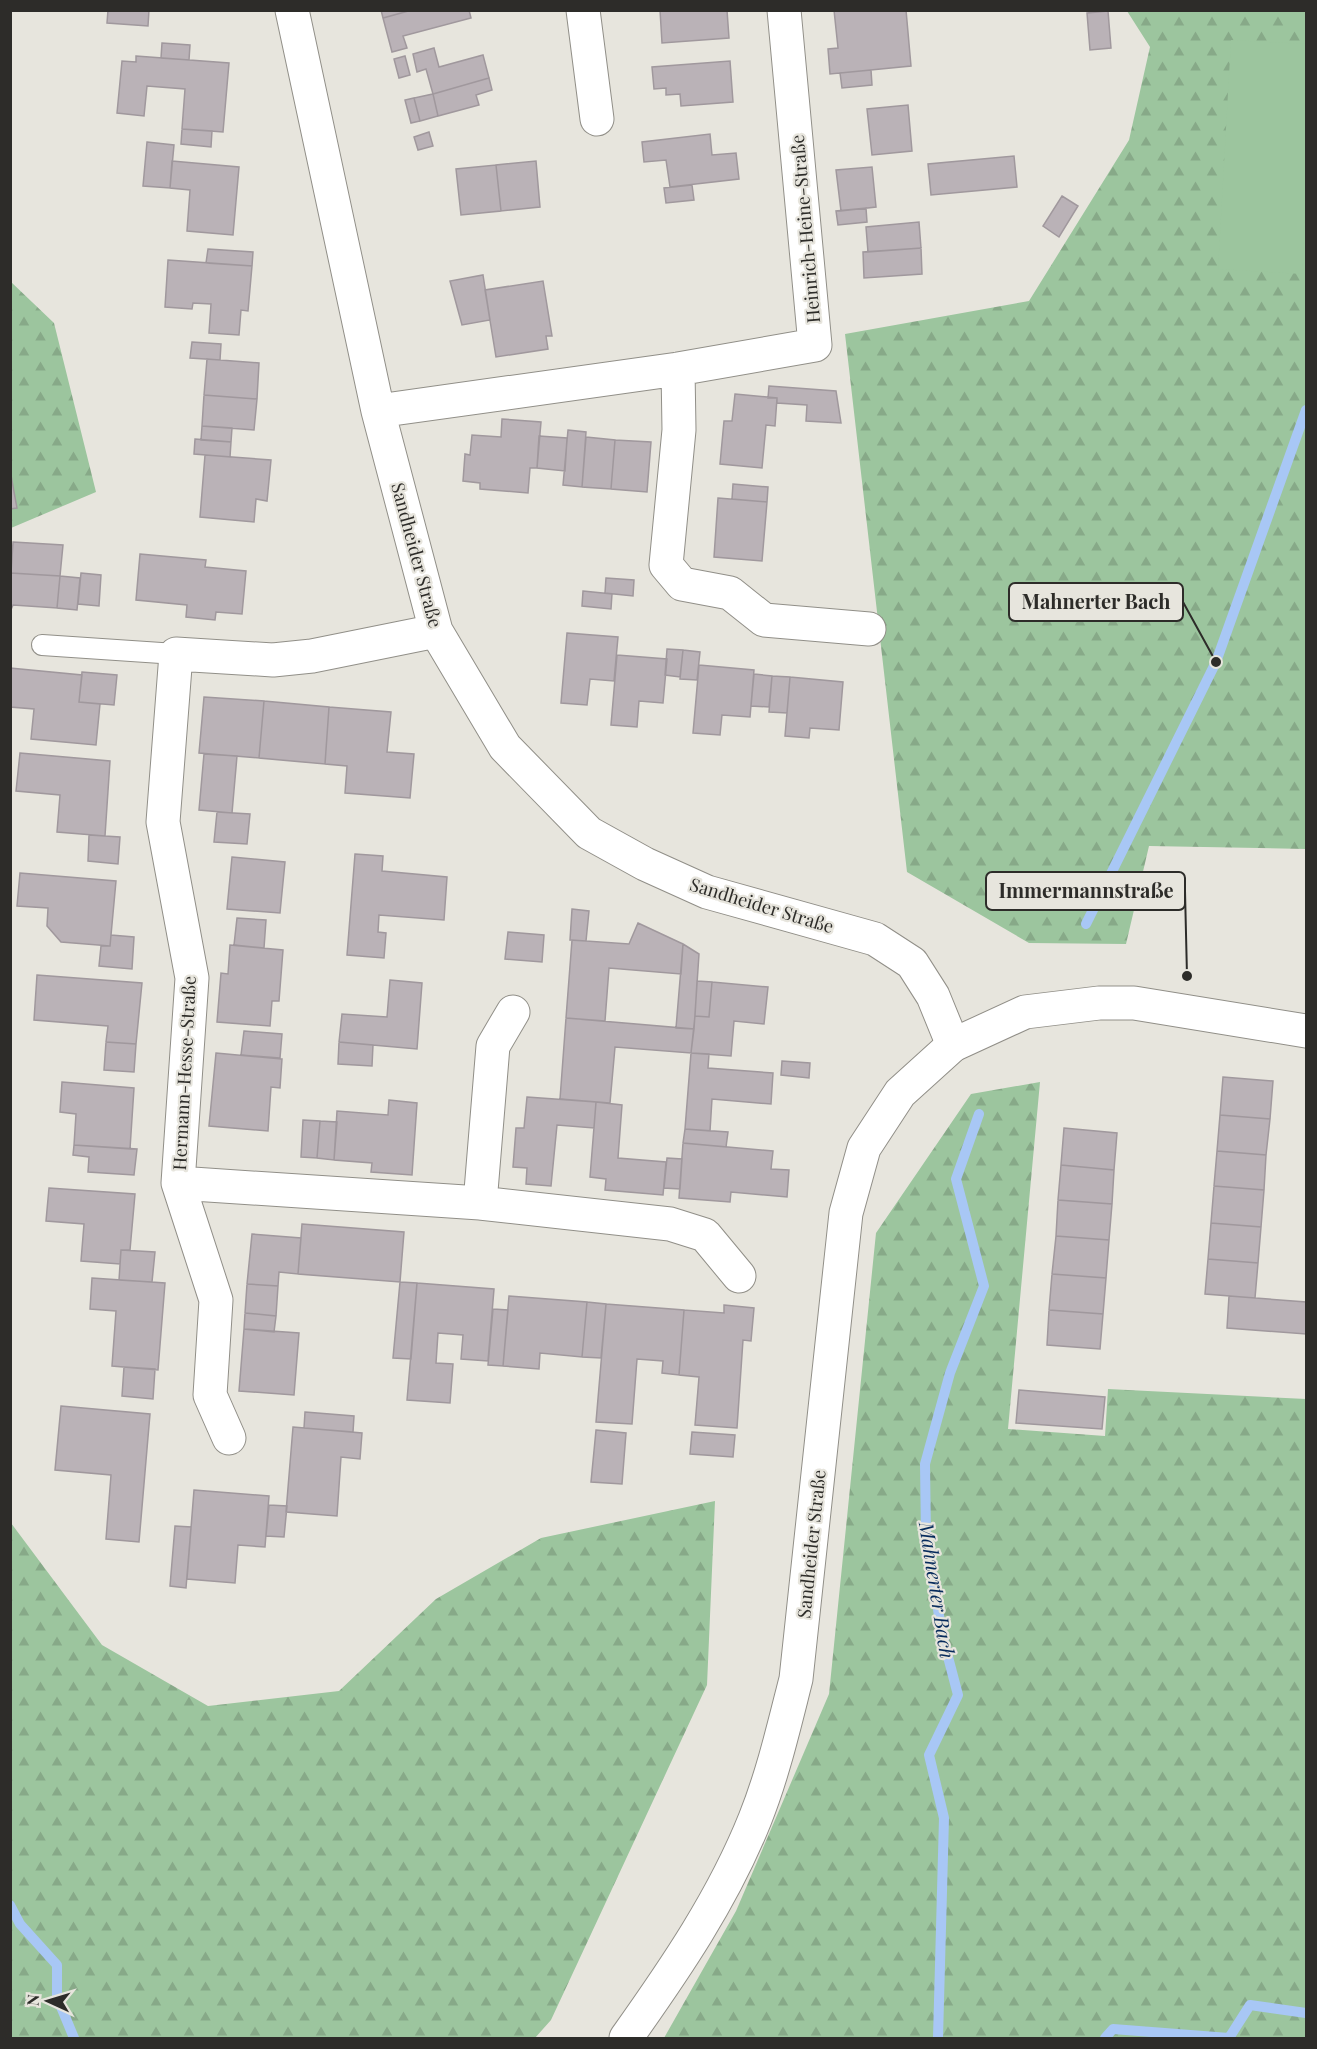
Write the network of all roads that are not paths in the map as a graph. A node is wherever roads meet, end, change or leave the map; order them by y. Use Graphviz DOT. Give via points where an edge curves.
graph roads {
  1 [pos="292,10"];
  2 [pos="583,10"];
  3 [pos="784,10"];
  4 [pos="597,119"];
  5 [pos="678,369"];
  6 [pos="378,411"];
  7 [pos="869,629"];
  8 [pos="436,631"];
  9 [pos="42,645"];
  10 [pos="176,654"];
  11 [pos="513,1012"];
  12 [pos="1306,1031"];
  13 [pos="953,1045"];
  14 [pos="178,1183"];
  15 [pos="480,1203"];
  16 [pos="739,1276"];
  17 [pos="229,1438"];
  18 [pos="626,2038"];
  1 -- 6 [label="street, Sandheider Straße"];
  2 -- 4 [label="street"];
  3 -- 5 [label="street, Heinrich-Heine-Straße" via="815,345"];
  5 -- 6 [label="street, Heinrich-Heine-Straße"];
  5 -- 7 [label="street" via="679,430 666,565 682,584 730,593 764,620"];
  6 -- 8 [label="street, Sandheider Straße"];
  8 -- 10 [label="street" via="273,660"];
  8 -- 13 [label="street, Sandheider Straße" via="505,747 590,833 707,892 875,939 912,963 933,996"];
  9 -- 10 [label="lane"];
  10 -- 14 [label="street, Hermann-Hesse-Straße" via="162,822 192,978"];
  11 -- 15 [label="street" via="493,1046"];
  12 -- 13 [label="street, Sandheider Straße" via="1188,1010 1134,1003 1099,1004 1025,1012"];
  13 -- 18 [label="street, Sandheider Straße" via="900,1093 864,1148 853,1181 846,1214 796,1679 755,1819 714,1905 680,1963"];
  14 -- 15 [label="street, Hermann-Hesse-Straße"];
  14 -- 17 [label="street, Hermann-Hesse-Straße" via="216,1300 210,1395"];
  15 -- 16 [label="street, Hermann-Hesse-Straße" via="670,1224 705,1235"];
}
